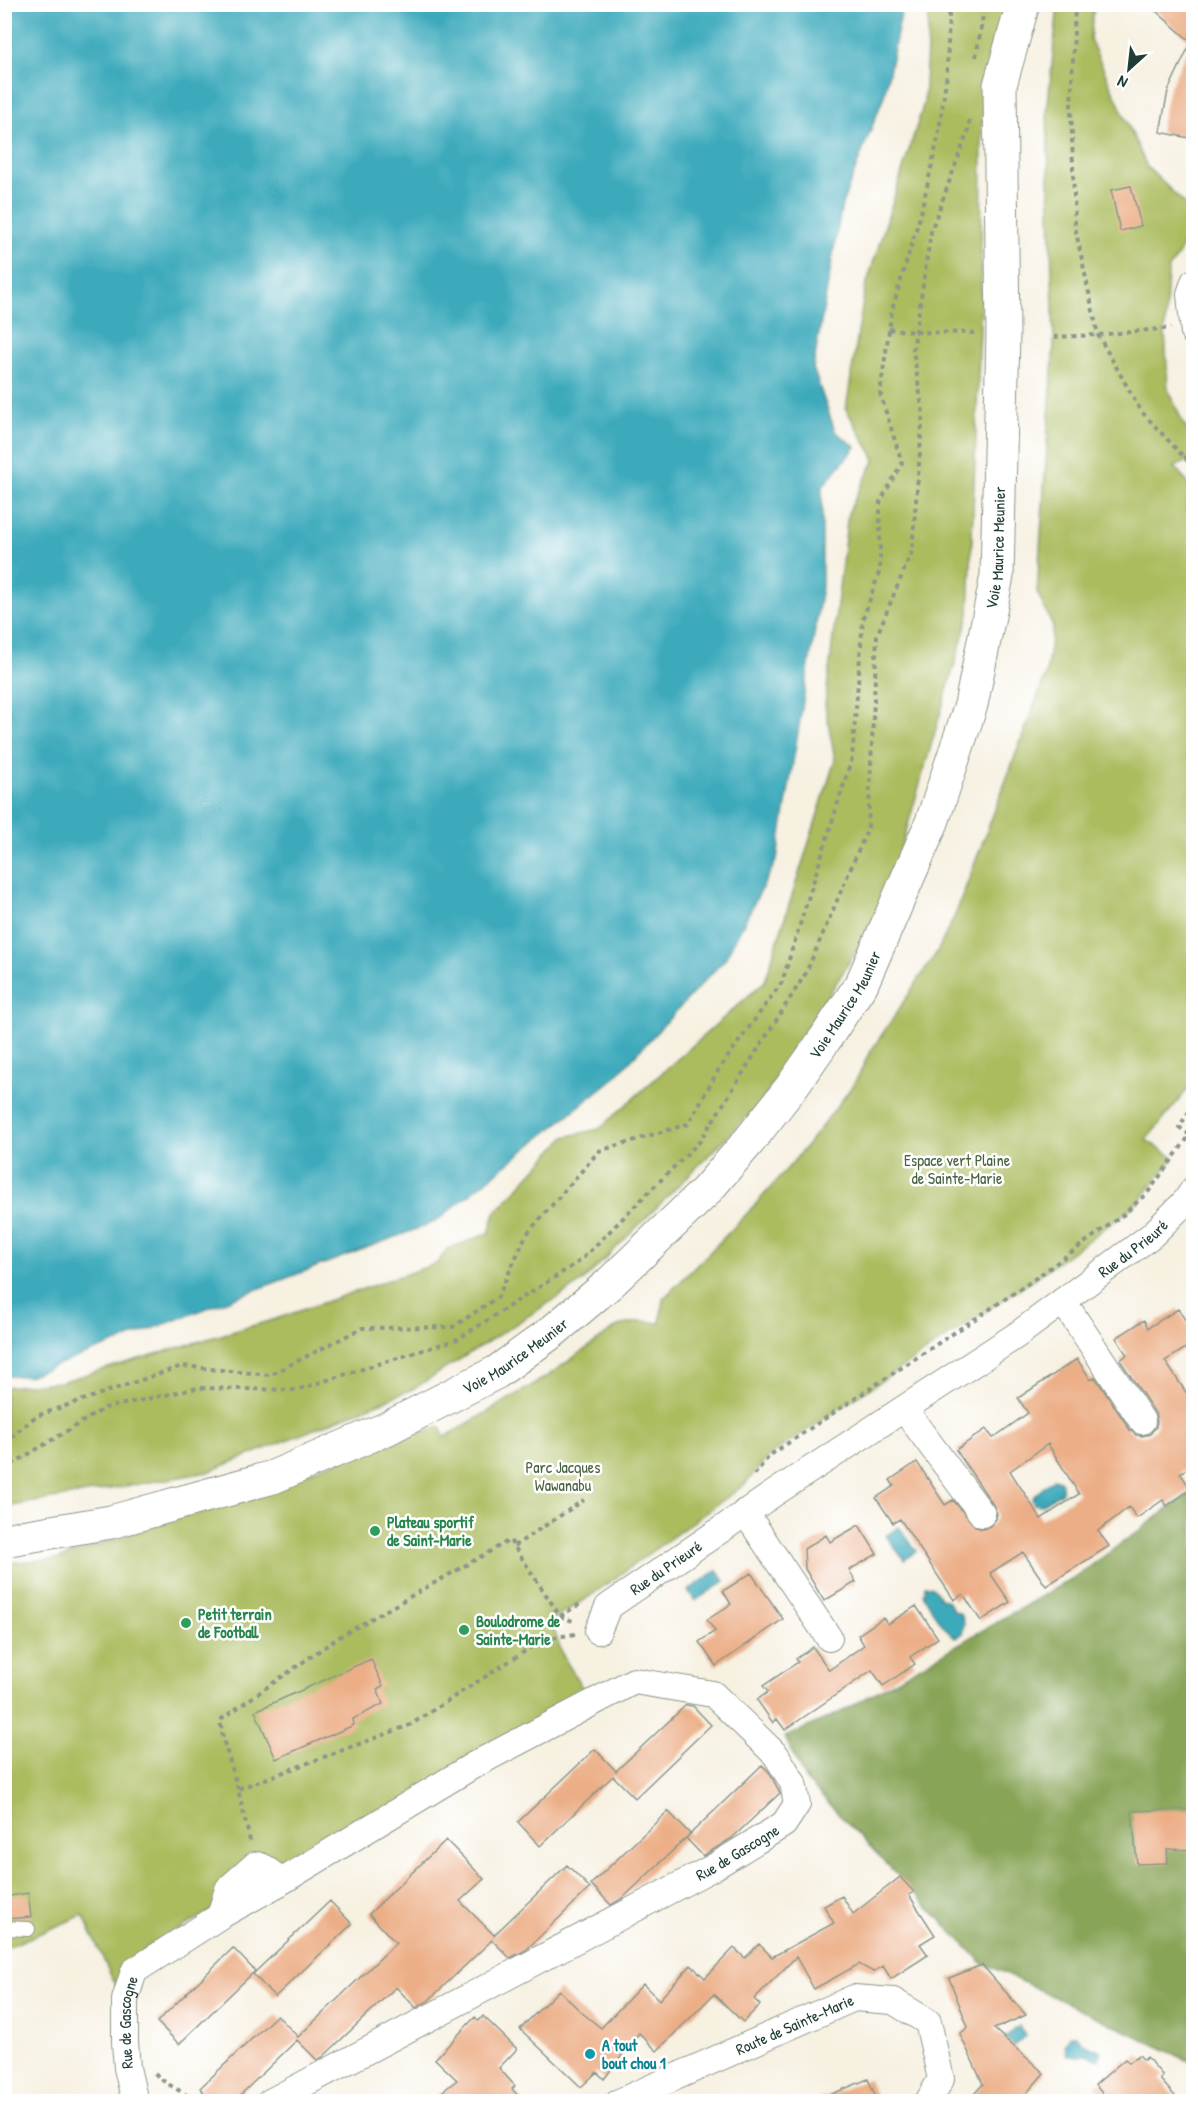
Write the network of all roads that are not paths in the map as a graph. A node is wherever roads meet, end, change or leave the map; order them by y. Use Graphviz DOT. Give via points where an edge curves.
graph roads {
  1 [pos="1023,4"];
  2 [pos="1194,282"];
  3 [pos="1193,329"];
  4 [pos="1194,1189"];
  5 [pos="1063,1301"];
  6 [pos="904,1409"];
  7 [pos="1142,1421"];
  8 [pos="745,1512"];
  9 [pos="982,1514"];
  10 [pos="4,1540"];
  11 [pos="598,1631"];
  12 [pos="829,1638"];
  13 [pos="279,1883"];
  14 [pos="220,1916"];
  15 [pos="4,1928"];
  16 [pos="28,1929"];
  17 [pos="135,2102"];
  18 [pos="270,2102"];
  19 [pos="619,2102"];
  20 [pos="928,2102"];
  1 -- 10 [label="main road, Voie Maurice Meunier" via="1000,85 1003,333 997,576 971,705 932,822 862,983 825,1039 784,1098 705,1192 609,1284 497,1372 386,1429 273,1477 111,1522"];
  2 -- 3 [label="street" via="1190,294"];
  4 -- 5 [label="street, Rue du Prieuré" via="1152,1235"];
  5 -- 6 [label="street, Rue du Prieuré"];
  5 -- 7 [label="street"];
  6 -- 8 [label="street, Rue du Prieuré"];
  6 -- 9 [label="street"];
  8 -- 11 [label="street, Rue du Prieuré" via="608,1606"];
  8 -- 12 [label="street"];
  13 -- 14 [label="street, Rue de Gascogne"];
  13 -- 14 [label="street" via="273,1874 255,1865 228,1889"];
  13 -- 18 [label="street, Rue de Gascogne" via="474,1765 634,1681 713,1695 776,1755 793,1783 797,1804 784,1824 712,1868"];
  14 -- 17 [label="street, Rue de Gascogne" via="134,1971 125,2000 125,2042"];
  15 -- 16 [label="lane"];
  19 -- 20 [label="street, Route de Sainte-Marie" via="854,1998 893,2001 928,2022 941,2079"];
}
